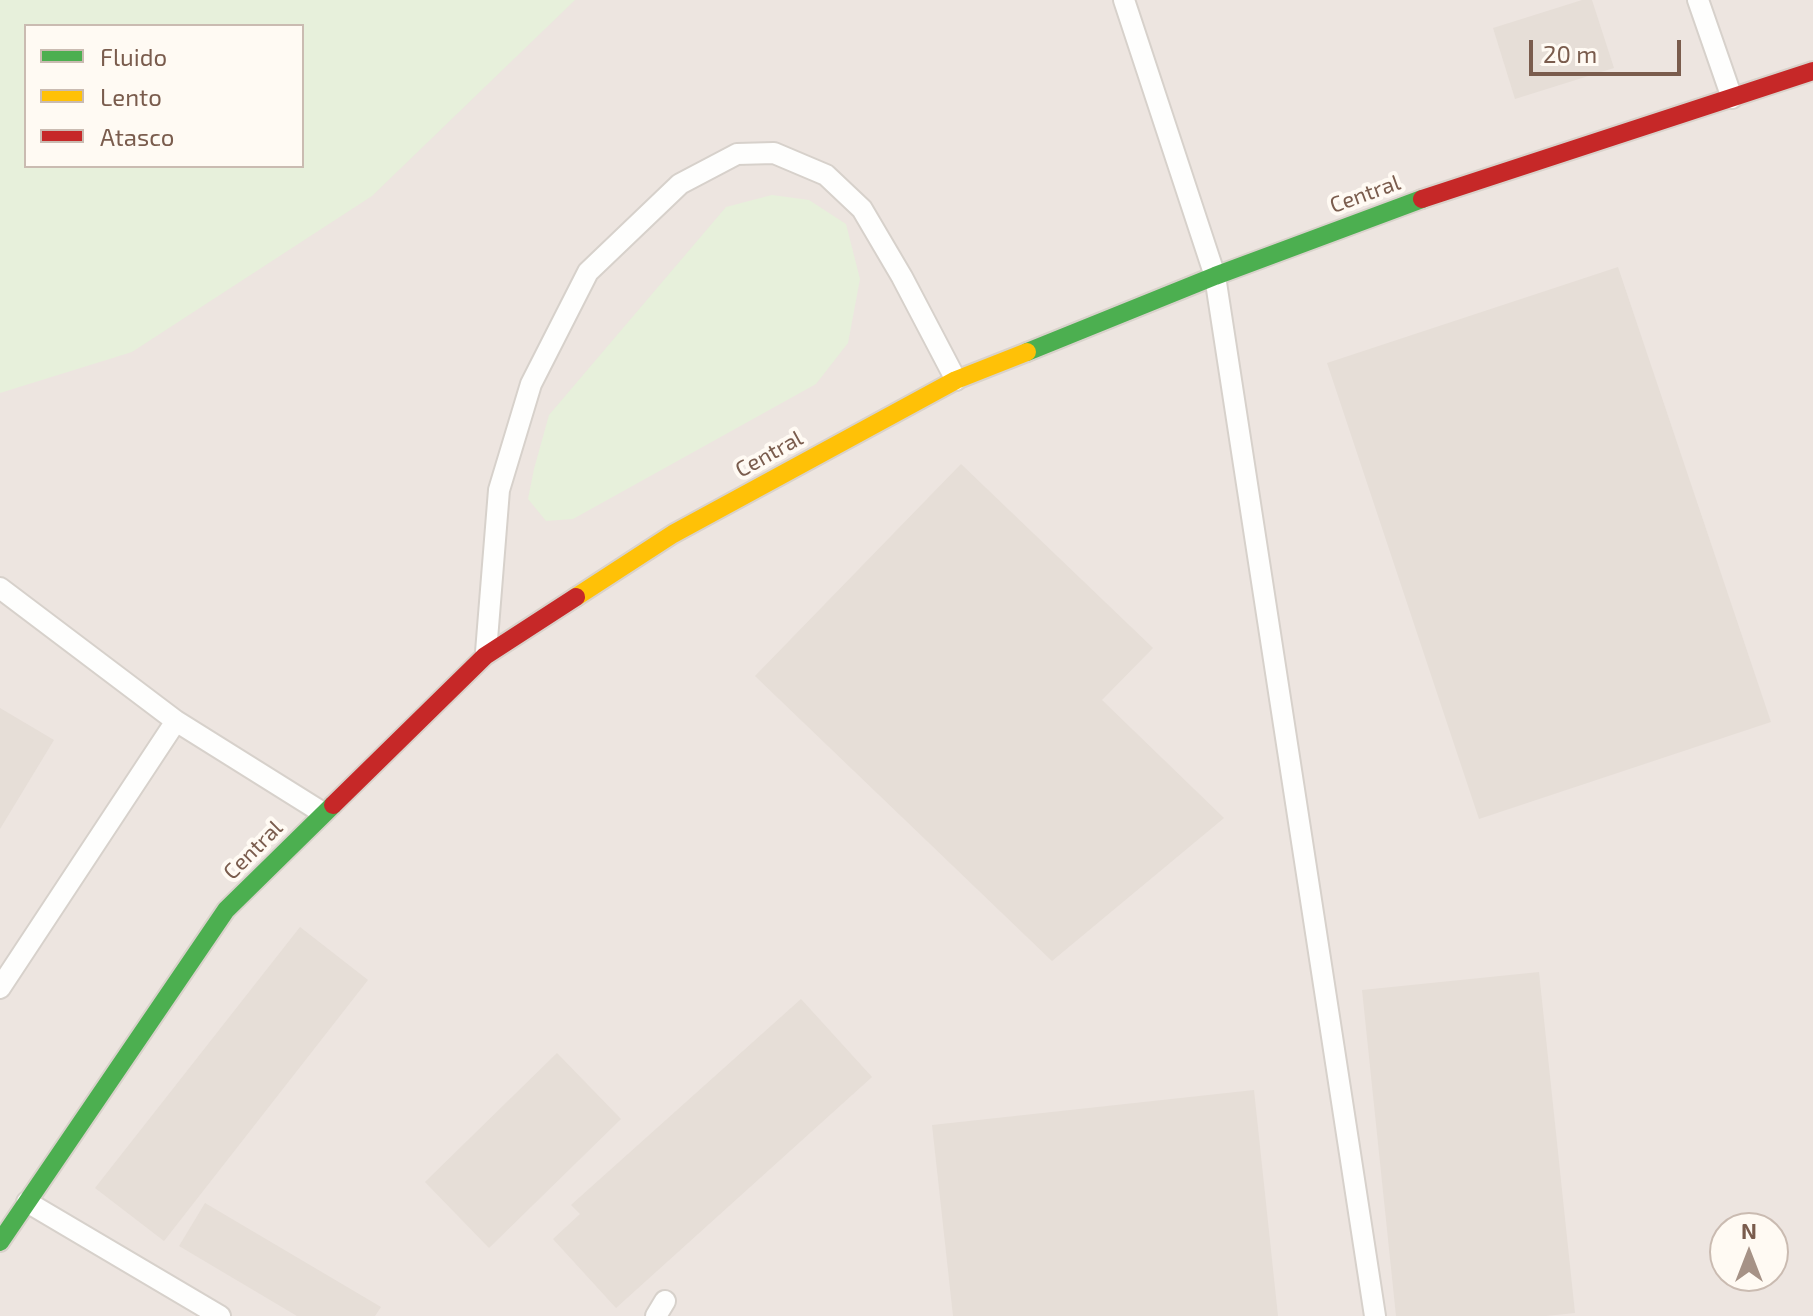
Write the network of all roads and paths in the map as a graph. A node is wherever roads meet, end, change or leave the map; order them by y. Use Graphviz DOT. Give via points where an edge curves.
graph roads {
  1 [pos="1124,0"];
  2 [pos="1698,0"];
  3 [pos="1813,71"];
  4 [pos="1732,98"];
  5 [pos="1215,276"];
  6 [pos="956,380"];
  7 [pos="0,588"];
  8 [pos="485,656"];
  9 [pos="176,721"];
  10 [pos="323,813"];
  11 [pos="0,988"];
  12 [pos="27,1202"];
  13 [pos="0,1242"];
  14 [pos="220,1316"];
  15 [pos="1375,1316"];
  1 -- 5 [label="lane"];
  2 -- 4 [label="lane"];
  3 -- 4 [label="street, Central"];
  4 -- 5 [label="street, Central" via="1424,198"];
  5 -- 6 [label="street, Central"];
  5 -- 15 [label="lane"];
  6 -- 8 [label="street, Central" via="673,534"];
  6 -- 8 [label="lane" via="862,209 826,175 774,153 737,154 680,184 588,272 531,384 499,490"];
  7 -- 9 [label="lane"];
  8 -- 10 [label="street, Central"];
  9 -- 10 [label="lane"];
  9 -- 11 [label="lane"];
  10 -- 12 [label="street, Central" via="226,910"];
  12 -- 13 [label="street, Central"];
  12 -- 14 [label="lane"];
}
